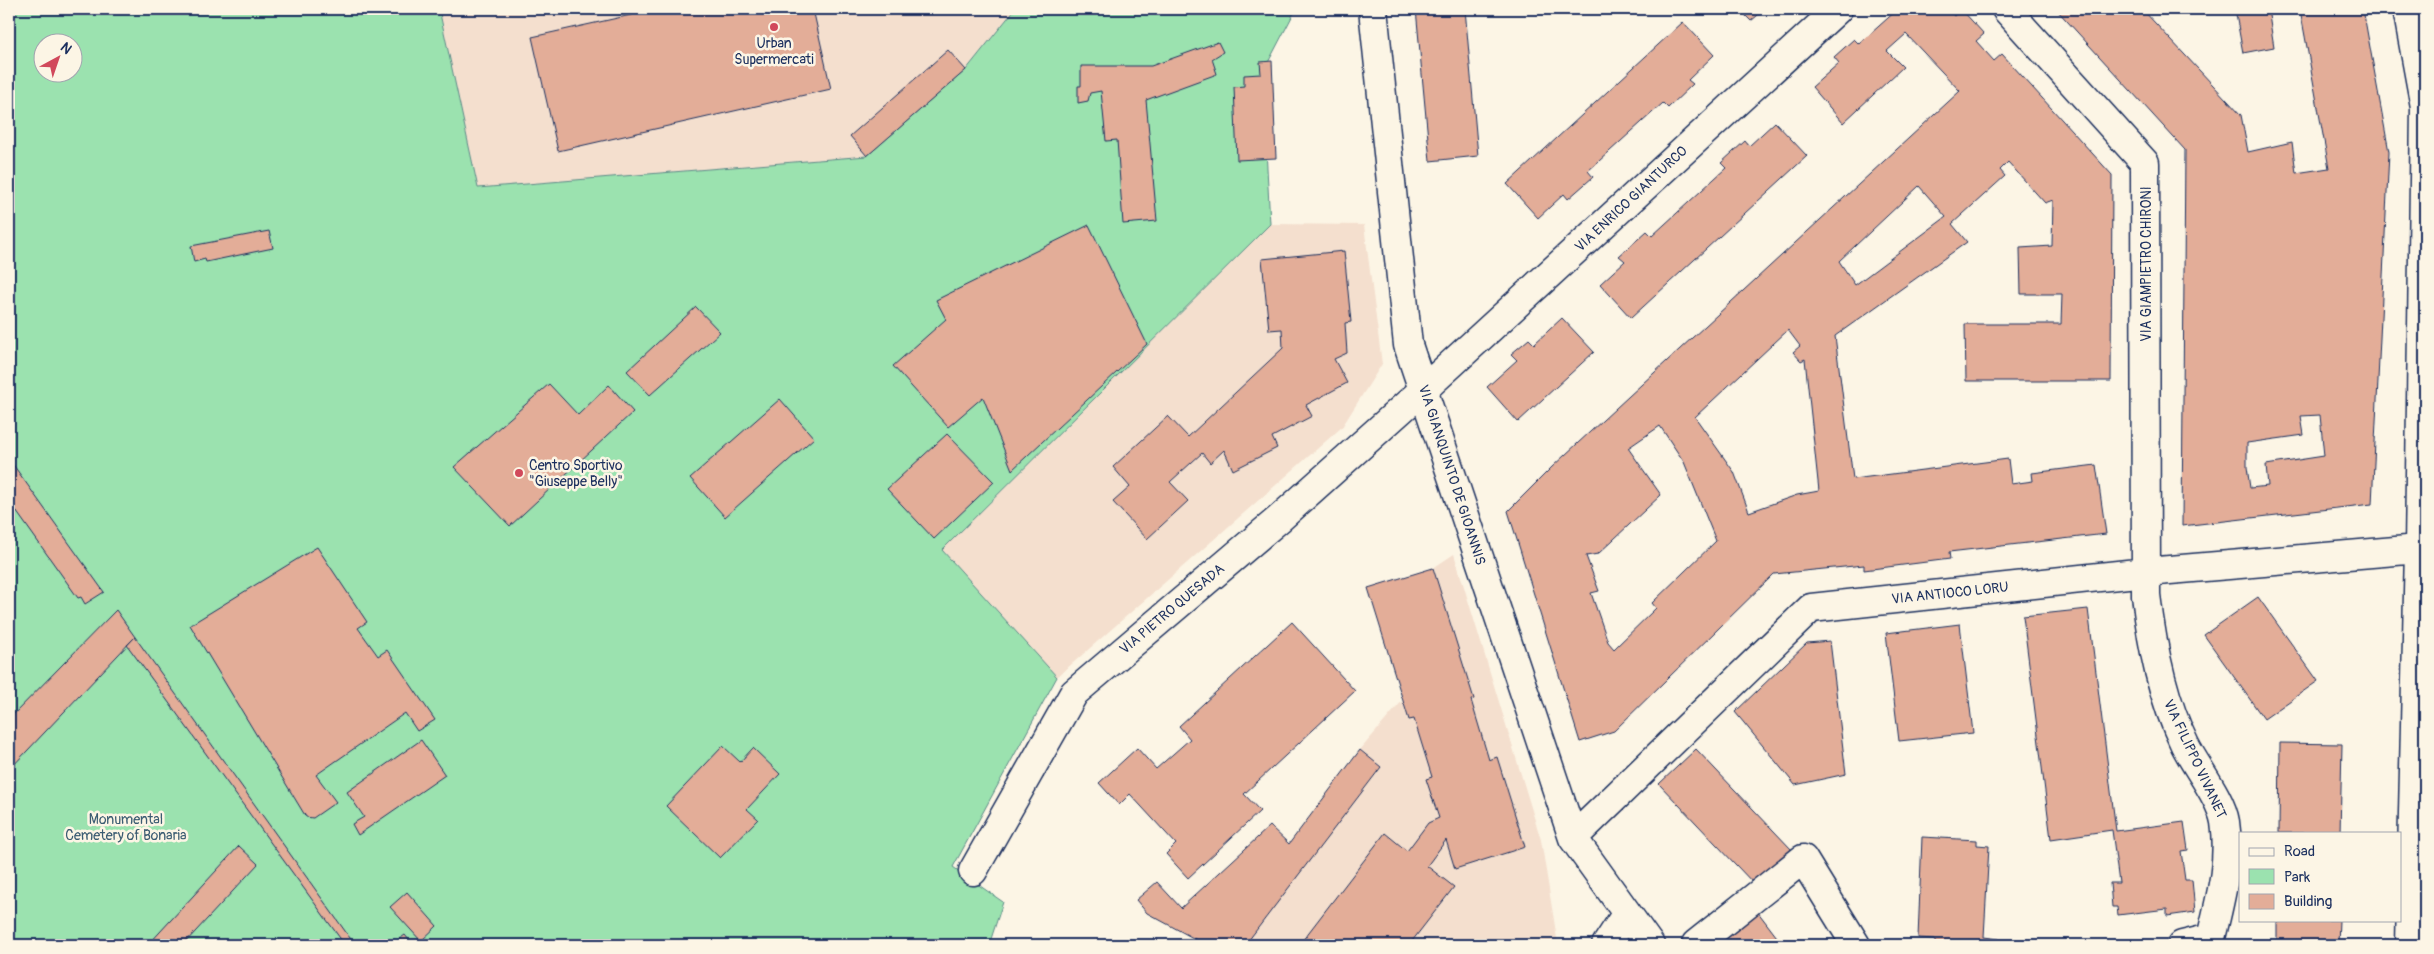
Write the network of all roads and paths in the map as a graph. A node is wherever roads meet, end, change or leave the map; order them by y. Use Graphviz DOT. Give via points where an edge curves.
graph roads {
  1 [pos="1373,9"];
  2 [pos="1838,9"];
  3 [pos="2006,9"];
  4 [pos="2407,9"];
  5 [pos="2425,107"];
  6 [pos="1423,390"];
  7 [pos="2422,547"];
  8 [pos="2146,572"];
  9 [pos="1573,838"];
  10 [pos="973,871"];
  11 [pos="1627,913"];
  12 [pos="2214,942"];
  13 [pos="1696,944"];
  14 [pos="1606,945"];
  15 [pos="1650,945"];
  16 [pos="1856,945"];
  17 [pos="2182,945"];
  18 [pos="2410,945"];
  1 -- 6 [label="street, VIA GIANQUINTO DE GIOANNIS" via="1408,345"];
  2 -- 6 [label="street, VIA ENRICO GIANTURCO"];
  3 -- 8 [label="street, VIA GIAMPIETRO CHIRONI" via="2145,163"];
  4 -- 5 [label="street"];
  5 -- 7 [label="street"];
  6 -- 9 [label="street, VIA GIANQUINTO DE GIOANNIS"];
  6 -- 10 [label="street, VIA PIETRO QUESADA" via="1279,519 1074,693"];
  7 -- 8 [label="street, VIA ANTIOCO LORU"];
  7 -- 18 [label="street"];
  8 -- 9 [label="street, VIA ANTIOCO LORU" via="1810,608"];
  8 -- 12 [label="street, VIA FILIPPO VIVANET" via="2150,626 2164,693 2185,745 2225,821 2226,874"];
  9 -- 11 [label="street, VIA GIANQUINTO DE GIOANNIS"];
  11 -- 14 [label="street"];
  11 -- 15 [label="street, VIA GIANQUINTO DE GIOANNIS"];
  12 -- 17 [label="street"];
  13 -- 16 [label="street" via="1803,859"];
}
